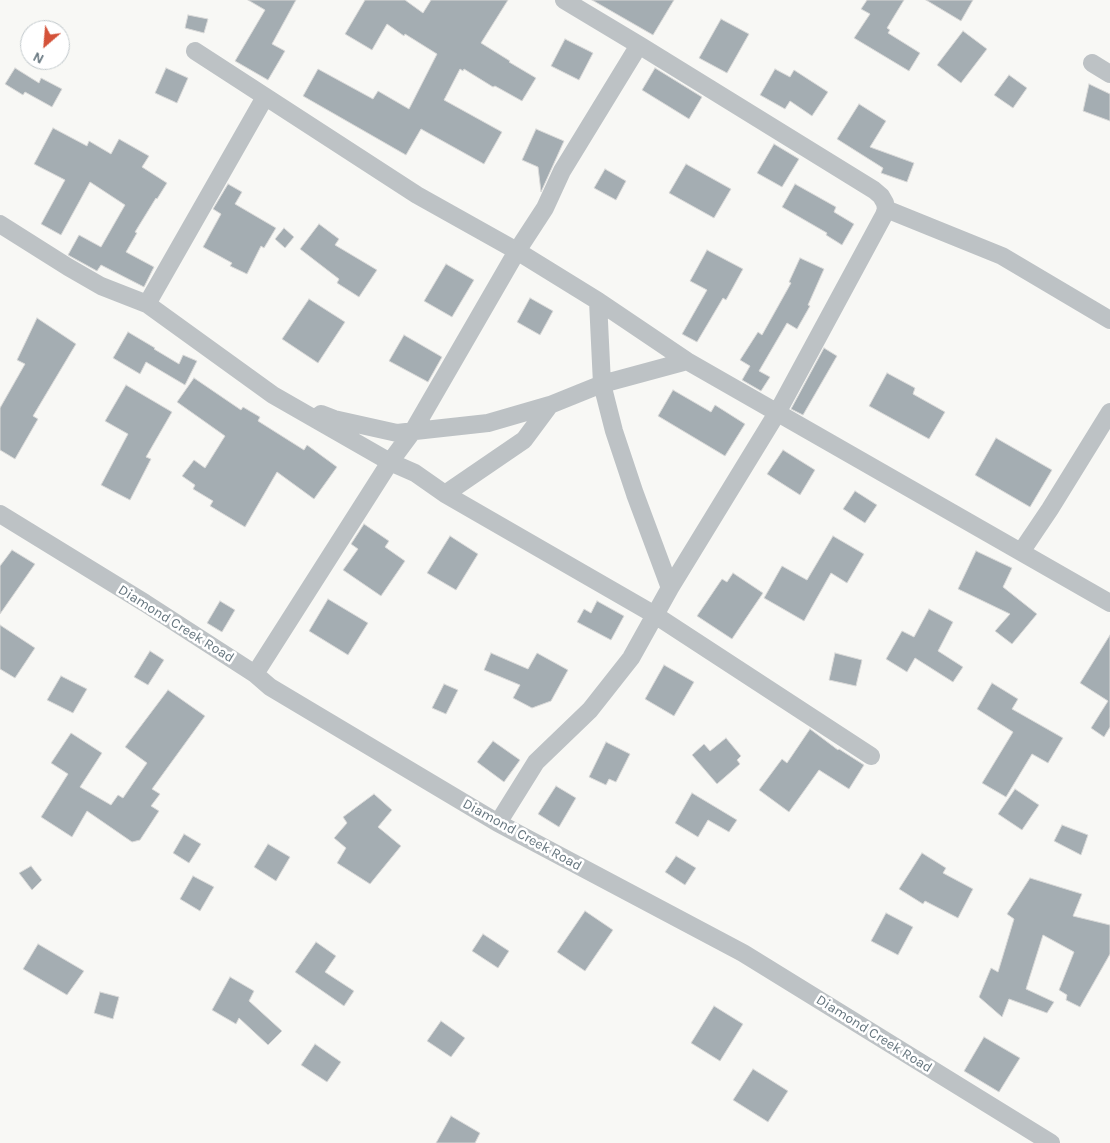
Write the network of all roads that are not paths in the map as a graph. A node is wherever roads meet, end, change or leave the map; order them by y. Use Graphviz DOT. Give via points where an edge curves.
graph roads {
  1 [pos="564,0"];
  2 [pos="639,45"];
  3 [pos="195,51"];
  4 [pos="1092,63"];
  5 [pos="1110,74"];
  6 [pos="265,96"];
  7 [pos="886,209"];
  8 [pos="0,224"];
  9 [pos="517,251"];
  10 [pos="598,301"];
  11 [pos="147,304"];
  12 [pos="1110,320"];
  13 [pos="687,361"];
  14 [pos="602,384"];
  15 [pos="273,395"];
  16 [pos="550,405"];
  17 [pos="1110,412"];
  18 [pos="777,413"];
  19 [pos="413,431"];
  20 [pos="390,462"];
  21 [pos="445,494"];
  22 [pos="0,514"];
  23 [pos="1021,552"];
  24 [pos="670,588"];
  25 [pos="1110,603"];
  26 [pos="655,615"];
  27 [pos="255,674"];
  28 [pos="871,756"];
  29 [pos="498,823"];
  30 [pos="1023,1135"];
  31 [pos="1052,1143"];
  1 -- 2 [label="street"];
  2 -- 7 [label="street" via="874,190 881,196"];
  2 -- 9 [label="street"];
  3 -- 6 [label="street"];
  4 -- 5 [label="street"];
  6 -- 9 [label="street" via="416,195"];
  6 -- 11 [label="street"];
  7 -- 12 [label="street" via="1002,256"];
  7 -- 18 [label="street"];
  8 -- 11 [label="street" via="101,286"];
  9 -- 10 [label="street"];
  9 -- 19 [label="street"];
  10 -- 13 [label="street"];
  10 -- 14 [label="street"];
  11 -- 15 [label="street"];
  13 -- 14 [label="street"];
  13 -- 18 [label="street"];
  14 -- 16 [label="street"];
  14 -- 24 [label="street" via="634,494"];
  15 -- 19 [label="street" via="334,419 397,433"];
  15 -- 20 [label="street"];
  16 -- 19 [label="street" via="488,423"];
  16 -- 21 [label="street" via="524,440"];
  17 -- 23 [label="street"];
  18 -- 23 [label="street"];
  18 -- 24 [label="street"];
  19 -- 20 [label="street"];
  20 -- 21 [label="street" via="415,473"];
  20 -- 27 [label="street"];
  21 -- 26 [label="street"];
  22 -- 27 [label="street, Diamond Creek Road"];
  23 -- 25 [label="street"];
  24 -- 26 [label="street"];
  26 -- 28 [label="street"];
  26 -- 29 [label="street" via="631,658 590,710 536,762"];
  27 -- 29 [label="street, Diamond Creek Road" via="270,687"];
  29 -- 30 [label="street, Diamond Creek Road" via="743,953"];
  30 -- 31 [label="street, Diamond Creek Road"];
}
